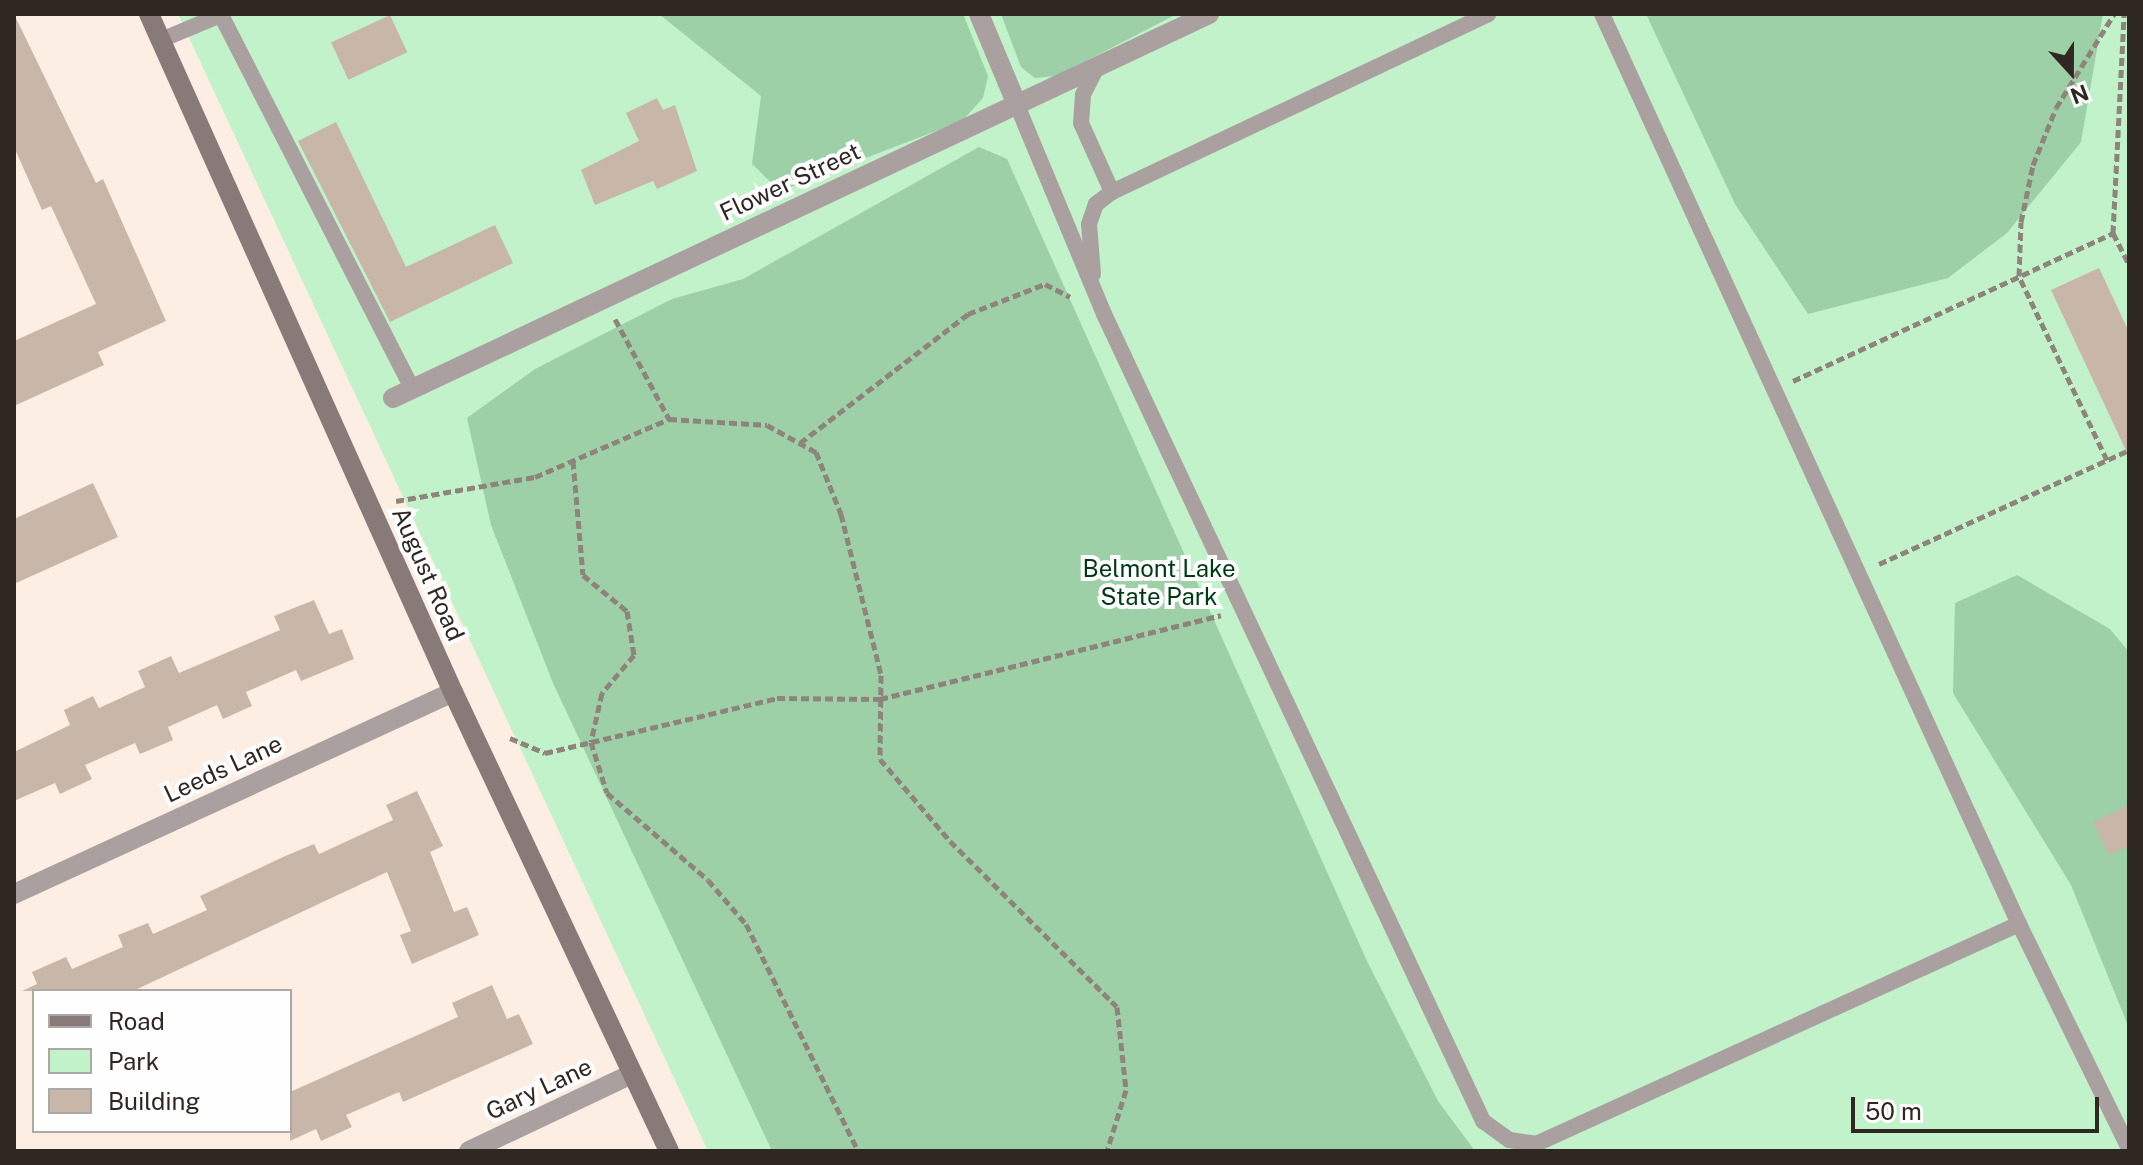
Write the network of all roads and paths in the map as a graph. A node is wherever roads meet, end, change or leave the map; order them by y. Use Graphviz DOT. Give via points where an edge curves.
graph roads {
  1 [pos="149,14"];
  2 [pos="222,14"];
  3 [pos="979,14"];
  4 [pos="1209,14"];
  5 [pos="1488,14"];
  6 [pos="1602,14"];
  7 [pos="2114,14"];
  8 [pos="2124,14"];
  9 [pos="161,40"];
  10 [pos="1097,67"];
  11 [pos="1017,105"];
  12 [pos="1112,192"];
  13 [pos="2113,233"];
  14 [pos="2129,265"];
  15 [pos="2019,276"];
  16 [pos="604,298"];
  17 [pos="1100,307"];
  18 [pos="1774,390"];
  19 [pos="402,393"];
  20 [pos="669,419"];
  21 [pos="800,443"];
  22 [pos="2129,450"];
  23 [pos="2107,460"];
  24 [pos="573,461"];
  25 [pos="388,502"];
  26 [pos="1859,573"];
  27 [pos="1241,610"];
  28 [pos="453,692"];
  29 [pos="880,699"];
  30 [pos="510,738"];
  31 [pos="591,742"];
  32 [pos="14,894"];
  33 [pos="2019,924"];
  34 [pos="632,1074"];
  35 [pos="2129,1149"];
  36 [pos="469,1151"];
  37 [pos="669,1151"];
  38 [pos="858,1151"];
  39 [pos="1107,1151"];
  1 -- 9 [label="street, August Road"];
  2 -- 9 [label="lane"];
  2 -- 19 [label="lane"];
  3 -- 11 [label="street"];
  4 -- 10 [label="street, Flower Street"];
  5 -- 12 [label="lane"];
  6 -- 18 [label="lane"];
  7 -- 15 [label="path" via="2056,108 2033,165 2021,222"];
  8 -- 13 [label="path"];
  9 -- 28 [label="street, August Road"];
  10 -- 11 [label="street, Flower Street"];
  10 -- 12 [label="lane" via="1083,95 1081,123"];
  11 -- 16 [label="street, Flower Street"];
  11 -- 17 [label="lane"];
  12 -- 17 [label="lane" via="1096,204 1089,224"];
  13 -- 14 [label="path"];
  13 -- 15 [label="path"];
  15 -- 18 [label="path"];
  15 -- 23 [label="path"];
  16 -- 19 [label="street, Flower Street"];
  16 -- 20 [label="path"];
  17 -- 21 [label="path" via="1045,284 968,314"];
  17 -- 27 [label="lane"];
  18 -- 26 [label="lane"];
  20 -- 21 [label="path" via="767,425"];
  20 -- 24 [label="path"];
  21 -- 29 [label="path" via="816,452 841,514 881,675"];
  22 -- 23 [label="path"];
  23 -- 26 [label="path"];
  24 -- 25 [label="path" via="535,477"];
  24 -- 31 [label="path" via="583,575 627,611 634,655 602,693"];
  26 -- 33 [label="lane"];
  27 -- 29 [label="path"];
  27 -- 33 [label="lane" via="1483,1121 1509,1140 1536,1144"];
  28 -- 32 [label="street, Leeds Lane"];
  28 -- 34 [label="street, August Road"];
  29 -- 31 [label="path" via="777,698"];
  29 -- 39 [label="path" via="880,759 950,841 1117,1007 1126,1090"];
  30 -- 31 [label="path" via="545,753"];
  31 -- 38 [label="path" via="607,793 708,880 746,924"];
  33 -- 35 [label="lane"];
  34 -- 36 [label="street, Gary Lane"];
  34 -- 37 [label="street, August Road"];
}
